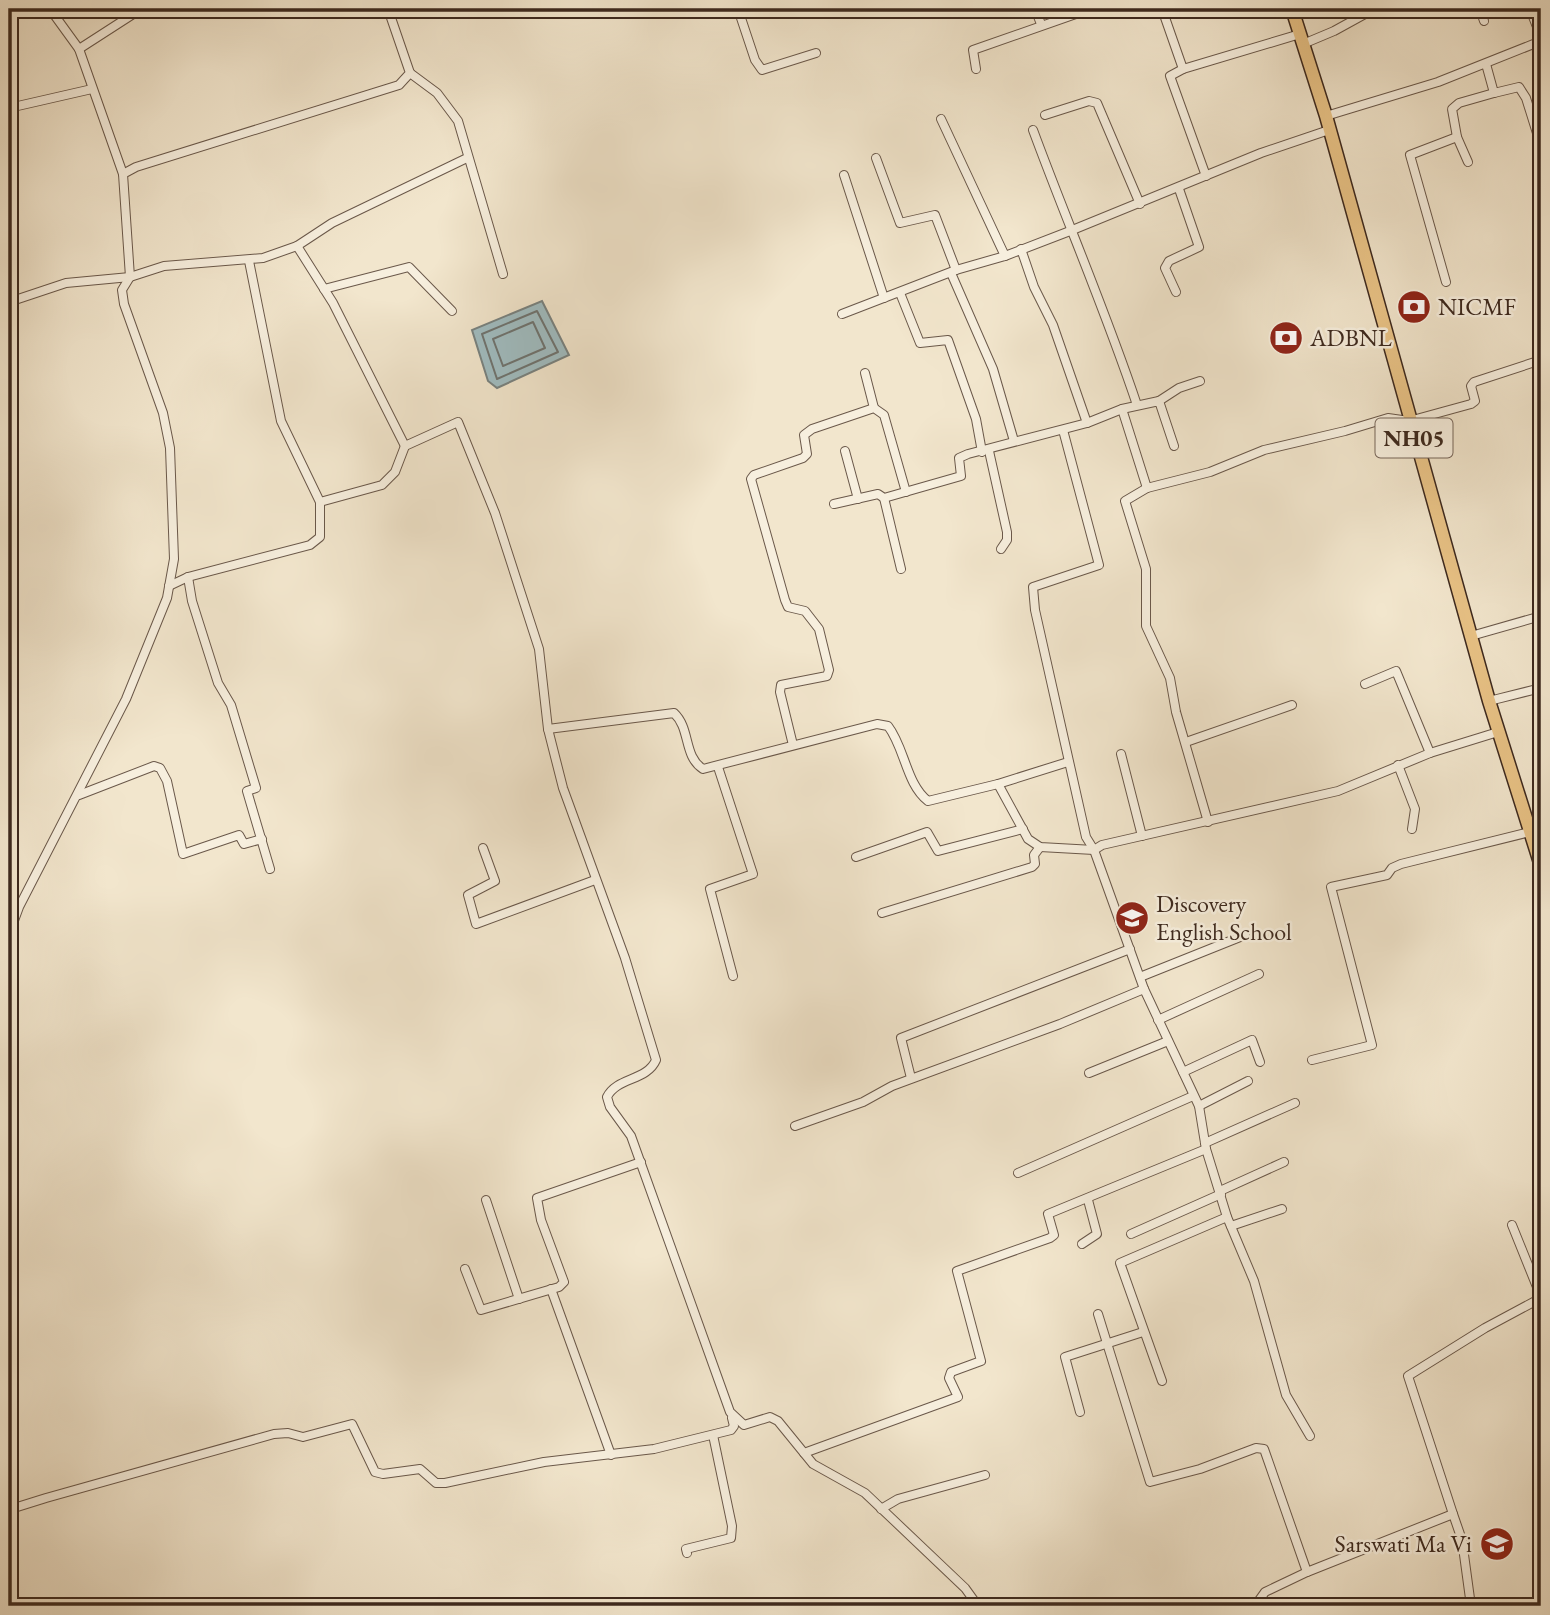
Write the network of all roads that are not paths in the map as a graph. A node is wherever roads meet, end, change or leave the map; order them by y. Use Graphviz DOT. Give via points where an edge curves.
graph roads {
  1 [pos="50,9"];
  2 [pos="141,9"];
  3 [pos="388,9"];
  4 [pos="738,9"];
  5 [pos="1035,9"];
  6 [pos="1090,9"];
  7 [pos="1163,9"];
  8 [pos="1292,9"];
  9 [pos="1374,9"];
  10 [pos="1480,9"];
  11 [pos="1530,9"];
  12 [pos="1484,21"];
  13 [pos="1041,24"];
  14 [pos="1301,39"];
  15 [pos="1541,39"];
  16 [pos="79,49"];
  17 [pos="816,54"];
  18 [pos="1486,64"];
  19 [pos="976,69"];
  20 [pos="1183,69"];
  21 [pos="410,73"];
  22 [pos="92,89"];
  23 [pos="1494,93"];
  24 [pos="9,108"];
  25 [pos="1045,115"];
  26 [pos="1326,116"];
  27 [pos="941,119"];
  28 [pos="1033,130"];
  29 [pos="1329,130"];
  30 [pos="1457,137"];
  31 [pos="1541,146"];
  32 [pos="876,158"];
  33 [pos="467,159"];
  34 [pos="1468,162"];
  35 [pos="123,174"];
  36 [pos="844,175"];
  37 [pos="1206,176"];
  38 [pos="1179,189"];
  39 [pos="1140,204"];
  40 [pos="1070,231"];
  41 [pos="297,246"];
  42 [pos="1021,249"];
  43 [pos="1005,256"];
  44 [pos="248,261"];
  45 [pos="954,271"];
  46 [pos="503,274"];
  47 [pos="130,277"];
  48 [pos="1446,282"];
  49 [pos="324,289"];
  50 [pos="1176,292"];
  51 [pos="900,293"];
  52 [pos="884,298"];
  53 [pos="9,302"];
  54 [pos="452,310"];
  55 [pos="842,314"];
  56 [pos="1541,360"];
  57 [pos="865,373"];
  58 [pos="1200,381"];
  59 [pos="1159,401"];
  60 [pos="1137,405"];
  61 [pos="874,408"];
  62 [pos="1122,408"];
  63 [pos="1409,421"];
  64 [pos="1087,423"];
  65 [pos="1063,430"];
  66 [pos="1014,441"];
  67 [pos="405,446"];
  68 [pos="1174,446"];
  69 [pos="845,451"];
  70 [pos="986,451"];
  71 [pos="1147,488"];
  72 [pos="906,492"];
  73 [pos="884,498"];
  74 [pos="858,499"];
  75 [pos="320,502"];
  76 [pos="834,504"];
  77 [pos="1002,549"];
  78 [pos="901,569"];
  79 [pos="188,577"];
  80 [pos="169,586"];
  81 [pos="1541,616"];
  82 [pos="1471,636"];
  83 [pos="1365,684"];
  84 [pos="1541,688"];
  85 [pos="1489,701"];
  86 [pos="1292,705"];
  87 [pos="548,729"];
  88 [pos="1498,732"];
  89 [pos="1186,742"];
  90 [pos="793,745"];
  91 [pos="1430,753"];
  92 [pos="1121,754"];
  93 [pos="1068,762"];
  94 [pos="1398,765"];
  95 [pos="719,767"];
  96 [pos="998,784"];
  97 [pos="79,795"];
  98 [pos="1208,822"];
  99 [pos="1023,829"];
  100 [pos="1412,829"];
  101 [pos="1530,832"];
  102 [pos="1142,836"];
  103 [pos="262,839"];
  104 [pos="483,848"];
  105 [pos="1040,848"];
  106 [pos="1094,850"];
  107 [pos="856,857"];
  108 [pos="1541,866"];
  109 [pos="270,869"];
  110 [pos="595,880"];
  111 [pos="882,913"];
  112 [pos="9,934"];
  113 [pos="1245,935"];
  114 [pos="1130,949"];
  115 [pos="1259,974"];
  116 [pos="733,976"];
  117 [pos="1140,977"];
  118 [pos="1144,989"];
  119 [pos="1158,1020"];
  120 [pos="1168,1041"];
  121 [pos="1312,1060"];
  122 [pos="1260,1062"];
  123 [pos="1183,1072"];
  124 [pos="1089,1073"];
  125 [pos="911,1078"];
  126 [pos="1248,1081"];
  127 [pos="1193,1096"];
  128 [pos="1295,1103"];
  129 [pos="1199,1107"];
  130 [pos="795,1126"];
  131 [pos="1206,1146"];
  132 [pos="1284,1162"];
  133 [pos="640,1163"];
  134 [pos="1018,1173"];
  135 [pos="1220,1192"];
  136 [pos="486,1200"];
  137 [pos="1087,1200"];
  138 [pos="1282,1209"];
  139 [pos="1227,1217"];
  140 [pos="1512,1225"];
  141 [pos="1231,1226"];
  142 [pos="1131,1234"];
  143 [pos="1082,1244"];
  144 [pos="464,1269"];
  145 [pos="551,1289"];
  146 [pos="1541,1297"];
  147 [pos="519,1299"];
  148 [pos="1098,1314"];
  149 [pos="1143,1332"];
  150 [pos="1107,1343"];
  151 [pos="1162,1381"];
  152 [pos="730,1412"];
  153 [pos="1080,1412"];
  154 [pos="713,1435"];
  155 [pos="1310,1436"];
  156 [pos="804,1453"];
  157 [pos="611,1455"];
  158 [pos="985,1475"];
  159 [pos="881,1509"];
  160 [pos="9,1513"];
  161 [pos="1453,1514"];
  162 [pos="687,1553"];
  163 [pos="1307,1572"];
  164 [pos="978,1606"];
  165 [pos="1255,1606"];
  166 [pos="1471,1606"];
  1 -- 16 [label="street"];
  2 -- 16 [label="street"];
  3 -- 21 [label="street"];
  4 -- 17 [label="street" via="762,71"];
  5 -- 13 [label="street"];
  6 -- 13 [label="street"];
  7 -- 20 [label="street"];
  8 -- 14 [label="main road, NH05"];
  9 -- 14 [label="street" via="1334,32"];
  10 -- 12 [label="street"];
  11 -- 15 [label="street"];
  13 -- 19 [label="street" via="973,50"];
  14 -- 20 [label="street"];
  14 -- 26 [label="main road, NH05"];
  15 -- 18 [label="street"];
  16 -- 22 [label="street"];
  18 -- 23 [label="street"];
  18 -- 26 [label="street"];
  20 -- 37 [label="street" via="1170,76"];
  21 -- 33 [label="street" via="437,93 458,121"];
  21 -- 35 [label="street" via="399,85"];
  22 -- 24 [label="street"];
  22 -- 35 [label="street"];
  23 -- 30 [label="street" via="1452,109"];
  23 -- 31 [label="street" via="1519,87"];
  25 -- 39 [label="street" via="1093,100 1097,103"];
  26 -- 29 [label="main road, NH05"];
  27 -- 43 [label="street"];
  28 -- 40 [label="street"];
  29 -- 37 [label="street"];
  29 -- 63 [label="main road, NH05"];
  30 -- 34 [label="street"];
  30 -- 48 [label="street" via="1410,155"];
  32 -- 45 [label="street" via="900,223 935,215"];
  33 -- 41 [label="street" via="332,223"];
  33 -- 46 [label="street"];
  35 -- 47 [label="street"];
  36 -- 52 [label="street"];
  37 -- 38 [label="street"];
  38 -- 39 [label="street"];
  38 -- 50 [label="street" via="1199,247 1169,261 1165,268"];
  39 -- 40 [label="street"];
  40 -- 42 [label="street"];
  40 -- 60 [label="street" via="1113,332"];
  41 -- 44 [label="street"];
  41 -- 49 [label="street"];
  42 -- 43 [label="street"];
  42 -- 64 [label="street"];
  43 -- 45 [label="street"];
  44 -- 47 [label="street" via="164,266"];
  44 -- 75 [label="street" via="281,421"];
  45 -- 51 [label="street"];
  45 -- 66 [label="street" via="993,369"];
  47 -- 53 [label="street" via="66,283"];
  47 -- 80 [label="street" via="122,290 124,304 163,413 170,448 175,540"];
  49 -- 54 [label="street" via="409,267"];
  49 -- 67 [label="street"];
  51 -- 52 [label="street"];
  51 -- 70 [label="street" via="920,343 948,340"];
  52 -- 55 [label="street"];
  56 -- 63 [label="street" via="1474,382 1475,401 1471,404"];
  57 -- 61 [label="street"];
  58 -- 59 [label="street"];
  59 -- 60 [label="street"];
  59 -- 68 [label="street"];
  60 -- 62 [label="street"];
  61 -- 72 [label="street" via="884,415"];
  61 -- 90 [label="street" via="813,429 804,435 807,454 803,458 751,479 785,600 788,607 805,611 818,629 830,670 827,676 781,685"];
  62 -- 64 [label="street"];
  62 -- 71 [label="street"];
  63 -- 71 [label="street" via="1388,418 1265,450 1210,472"];
  63 -- 82 [label="main road, NH05"];
  64 -- 65 [label="street"];
  65 -- 66 [label="street"];
  65 -- 93 [label="street" via="1099,565 1039,583 1032,593"];
  66 -- 70 [label="street"];
  67 -- 75 [label="street" via="391,480"];
  67 -- 87 [label="street" via="457,422 495,513 539,649"];
  69 -- 74 [label="street"];
  70 -- 72 [label="street" via="959,458 961,476"];
  70 -- 77 [label="street" via="1007,532"];
  71 -- 89 [label="street" via="1125,501 1126,508 1146,569 1146,626 1171,678"];
  72 -- 73 [label="street"];
  73 -- 74 [label="street" via="878,494"];
  73 -- 78 [label="street"];
  74 -- 76 [label="street"];
  75 -- 79 [label="street" via="320,537 310,545"];
  79 -- 80 [label="street"];
  79 -- 103 [label="street" via="218,682 231,705 252,772 256,788 247,791"];
  80 -- 97 [label="street" via="127,699"];
  81 -- 82 [label="street"];
  82 -- 85 [label="main road, NH05"];
  83 -- 91 [label="street" via="1396,671"];
  84 -- 85 [label="street"];
  85 -- 88 [label="main road, NH05"];
  86 -- 89 [label="street"];
  87 -- 95 [label="street" via="674,713 695,764 703,769"];
  87 -- 110 [label="street"];
  88 -- 91 [label="street"];
  88 -- 101 [label="main road, NH05"];
  89 -- 98 [label="street"];
  90 -- 95 [label="street"];
  90 -- 96 [label="street" via="877,724 888,726 898,738 919,794 928,801"];
  91 -- 94 [label="street"];
  92 -- 102 [label="street"];
  93 -- 96 [label="street"];
  93 -- 106 [label="street" via="1086,837"];
  94 -- 98 [label="street" via="1338,791"];
  94 -- 100 [label="street" via="1415,809"];
  95 -- 116 [label="street" via="753,874 710,889"];
  96 -- 99 [label="street"];
  97 -- 103 [label="street" via="154,766 167,781 183,854 239,835 244,844"];
  97 -- 112 [label="street"];
  98 -- 102 [label="street"];
  99 -- 105 [label="street"];
  99 -- 107 [label="street" via="938,851 927,832"];
  101 -- 108 [label="main road, NH05"];
  101 -- 121 [label="street" via="1401,864 1387,876 1331,887 1372,1045"];
  102 -- 106 [label="street"];
  103 -- 109 [label="street"];
  104 -- 110 [label="street" via="495,881 468,895 476,924"];
  105 -- 106 [label="street"];
  105 -- 111 [label="street" via="1032,867"];
  106 -- 114 [label="street"];
  110 -- 133 [label="street" via="656,1060 646,1072 611,1089 607,1097 631,1136"];
  113 -- 117 [label="street"];
  114 -- 117 [label="street"];
  114 -- 125 [label="street" via="901,1038"];
  115 -- 119 [label="street"];
  117 -- 118 [label="street"];
  118 -- 119 [label="street"];
  118 -- 125 [label="street"];
  119 -- 120 [label="street"];
  120 -- 123 [label="street"];
  120 -- 124 [label="street"];
  122 -- 123 [label="street" via="1252,1040"];
  123 -- 127 [label="street"];
  125 -- 130 [label="street" via="863,1102"];
  126 -- 129 [label="street"];
  127 -- 129 [label="street"];
  127 -- 134 [label="street"];
  128 -- 131 [label="street"];
  129 -- 131 [label="street"];
  131 -- 135 [label="street"];
  131 -- 137 [label="street"];
  132 -- 135 [label="street"];
  133 -- 145 [label="street" via="537,1198 564,1282"];
  133 -- 152 [label="street"];
  135 -- 139 [label="street"];
  135 -- 142 [label="street"];
  136 -- 147 [label="street"];
  137 -- 143 [label="street" via="1097,1234"];
  137 -- 156 [label="street" via="1048,1214 1054,1235 1050,1238 957,1271 981,1361 951,1372 949,1378 958,1397"];
  138 -- 141 [label="street"];
  139 -- 141 [label="street"];
  139 -- 149 [label="street" via="1120,1263"];
  140 -- 146 [label="street"];
  141 -- 155 [label="street" via="1254,1280 1286,1395"];
  144 -- 147 [label="street" via="481,1310"];
  145 -- 147 [label="street"];
  145 -- 157 [label="street"];
  146 -- 161 [label="street" via="1408,1376"];
  148 -- 150 [label="street"];
  149 -- 150 [label="street"];
  149 -- 151 [label="street"];
  150 -- 153 [label="street" via="1065,1357"];
  150 -- 163 [label="street" via="1150,1482 1264,1449"];
  152 -- 154 [label="street" via="734,1426"];
  152 -- 156 [label="street" via="744,1425 770,1417 778,1421"];
  154 -- 157 [label="street"];
  154 -- 162 [label="street" via="731,1538 686,1549"];
  156 -- 159 [label="street" via="821,1471 865,1493"];
  157 -- 160 [label="street" via="544,1462 436,1483 420,1469 374,1472 352,1424 303,1437 274,1434 46,1497"];
  158 -- 159 [label="street" via="898,1499"];
  159 -- 164 [label="street" via="965,1588"];
  161 -- 163 [label="street"];
  161 -- 166 [label="street" via="1462,1540"];
  163 -- 165 [label="street" via="1265,1592"];
}
